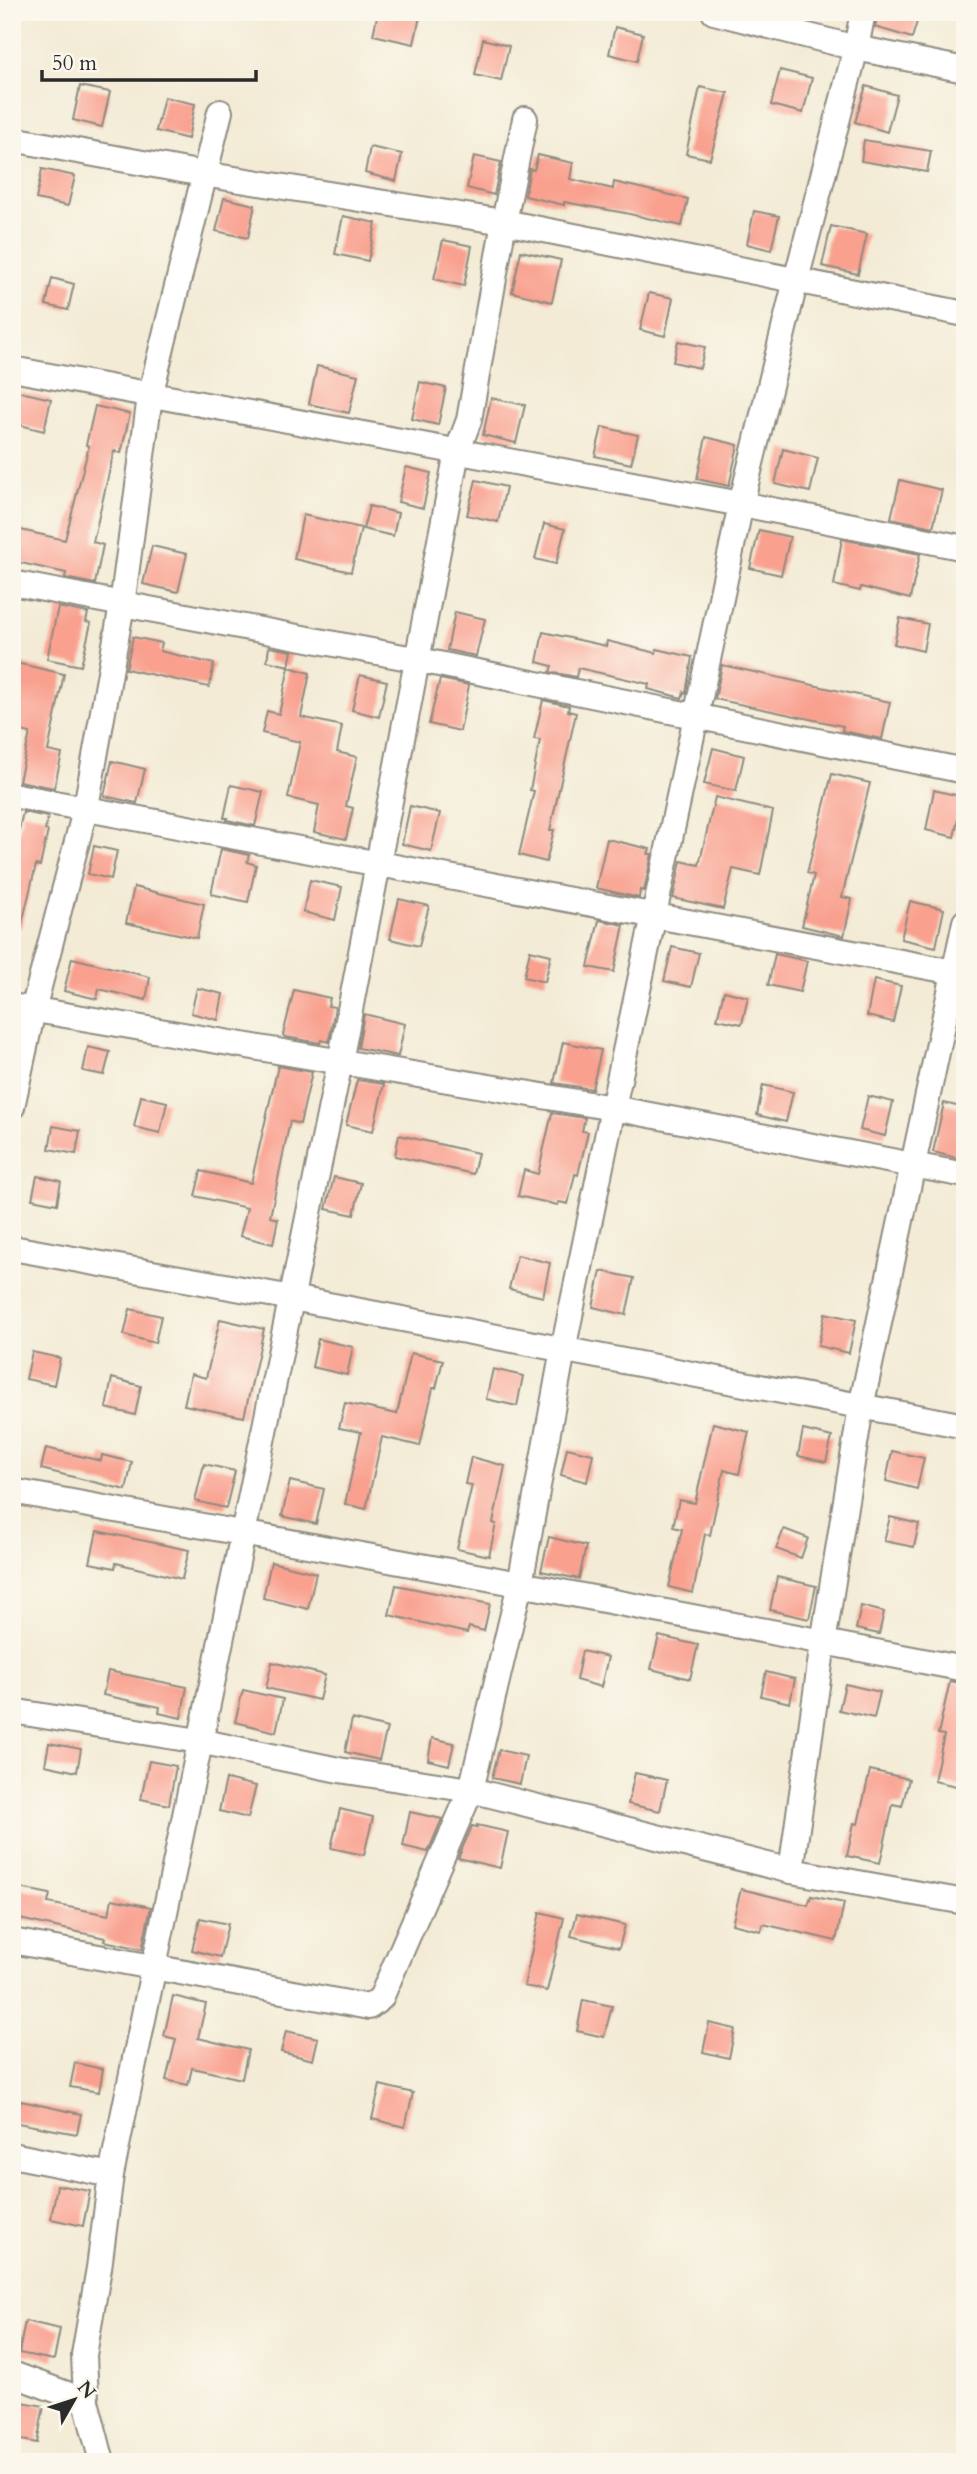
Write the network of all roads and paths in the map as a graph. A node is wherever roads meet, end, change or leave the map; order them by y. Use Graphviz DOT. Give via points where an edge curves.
graph roads {
  1 [pos="714,12"];
  2 [pos="863,12"];
  3 [pos="856,48"];
  4 [pos="965,70"];
  5 [pos="220,112"];
  6 [pos="525,119"];
  7 [pos="12,139"];
  8 [pos="203,174"];
  9 [pos="504,222"];
  10 [pos="796,280"];
  11 [pos="965,314"];
  12 [pos="12,369"];
  13 [pos="150,396"];
  14 [pos="457,452"];
  15 [pos="741,504"];
  16 [pos="965,548"];
  17 [pos="12,583"];
  18 [pos="122,605"];
  19 [pos="419,660"];
  20 [pos="697,716"];
  21 [pos="965,771"];
  22 [pos="12,795"];
  23 [pos="86,807"];
  24 [pos="380,864"];
  25 [pos="654,914"];
  26 [pos="965,922"];
  27 [pos="960,973"];
  28 [pos="23,1008"];
  29 [pos="340,1062"];
  30 [pos="12,1107"];
  31 [pos="613,1108"];
  32 [pos="914,1166"];
  33 [pos="965,1175"];
  34 [pos="12,1248"];
  35 [pos="292,1298"];
  36 [pos="564,1350"];
  37 [pos="861,1407"];
  38 [pos="965,1426"];
  39 [pos="12,1491"];
  40 [pos="243,1532"];
  41 [pos="520,1584"];
  42 [pos="823,1643"];
  43 [pos="965,1670"];
  44 [pos="12,1711"];
  45 [pos="199,1741"];
  46 [pos="471,1790"];
  47 [pos="791,1871"];
  48 [pos="965,1902"];
  49 [pos="12,1941"];
  50 [pos="153,1968"];
  51 [pos="12,2155"];
  52 [pos="111,2175"];
  53 [pos="12,2374"];
  54 [pos="86,2401"];
  55 [pos="102,2462"];
  1 -- 3 [label="street"];
  2 -- 3 [label="street"];
  3 -- 4 [label="street"];
  3 -- 10 [label="street"];
  5 -- 8 [label="street"];
  6 -- 9 [label="street"];
  7 -- 8 [label="street"];
  8 -- 9 [label="street"];
  8 -- 13 [label="street"];
  9 -- 10 [label="street"];
  9 -- 14 [label="street" via="469,420"];
  10 -- 11 [label="street"];
  10 -- 15 [label="street"];
  12 -- 13 [label="street"];
  13 -- 14 [label="street"];
  13 -- 18 [label="street"];
  14 -- 15 [label="street"];
  14 -- 19 [label="street"];
  15 -- 16 [label="street"];
  15 -- 20 [label="street"];
  17 -- 18 [label="street"];
  18 -- 19 [label="street"];
  18 -- 23 [label="street"];
  19 -- 20 [label="street"];
  19 -- 24 [label="street"];
  20 -- 21 [label="street"];
  20 -- 25 [label="street"];
  22 -- 23 [label="street"];
  23 -- 24 [label="street"];
  23 -- 28 [label="street"];
  24 -- 25 [label="street"];
  24 -- 29 [label="street"];
  25 -- 27 [label="street"];
  25 -- 31 [label="street"];
  26 -- 27 [label="street"];
  27 -- 32 [label="street"];
  28 -- 29 [label="street"];
  28 -- 30 [label="street"];
  29 -- 31 [label="street"];
  29 -- 35 [label="street"];
  31 -- 32 [label="street"];
  31 -- 36 [label="street"];
  32 -- 33 [label="street"];
  32 -- 37 [label="street"];
  34 -- 35 [label="street"];
  35 -- 36 [label="street"];
  35 -- 40 [label="street"];
  36 -- 37 [label="street"];
  36 -- 41 [label="street"];
  37 -- 38 [label="street"];
  37 -- 42 [label="street"];
  39 -- 40 [label="street"];
  40 -- 41 [label="street"];
  40 -- 45 [label="street"];
  41 -- 42 [label="street"];
  41 -- 46 [label="street"];
  42 -- 43 [label="street"];
  42 -- 47 [label="street"];
  44 -- 45 [label="street"];
  45 -- 46 [label="street" via="339,1770"];
  45 -- 50 [label="street"];
  46 -- 47 [label="street"];
  46 -- 50 [label="street" via="381,1998 369,2007"];
  47 -- 48 [label="street"];
  49 -- 50 [label="street"];
  50 -- 52 [label="street"];
  51 -- 52 [label="street"];
  52 -- 54 [label="street" via="83,2355"];
  53 -- 54 [label="street"];
  54 -- 55 [label="street"];
}
